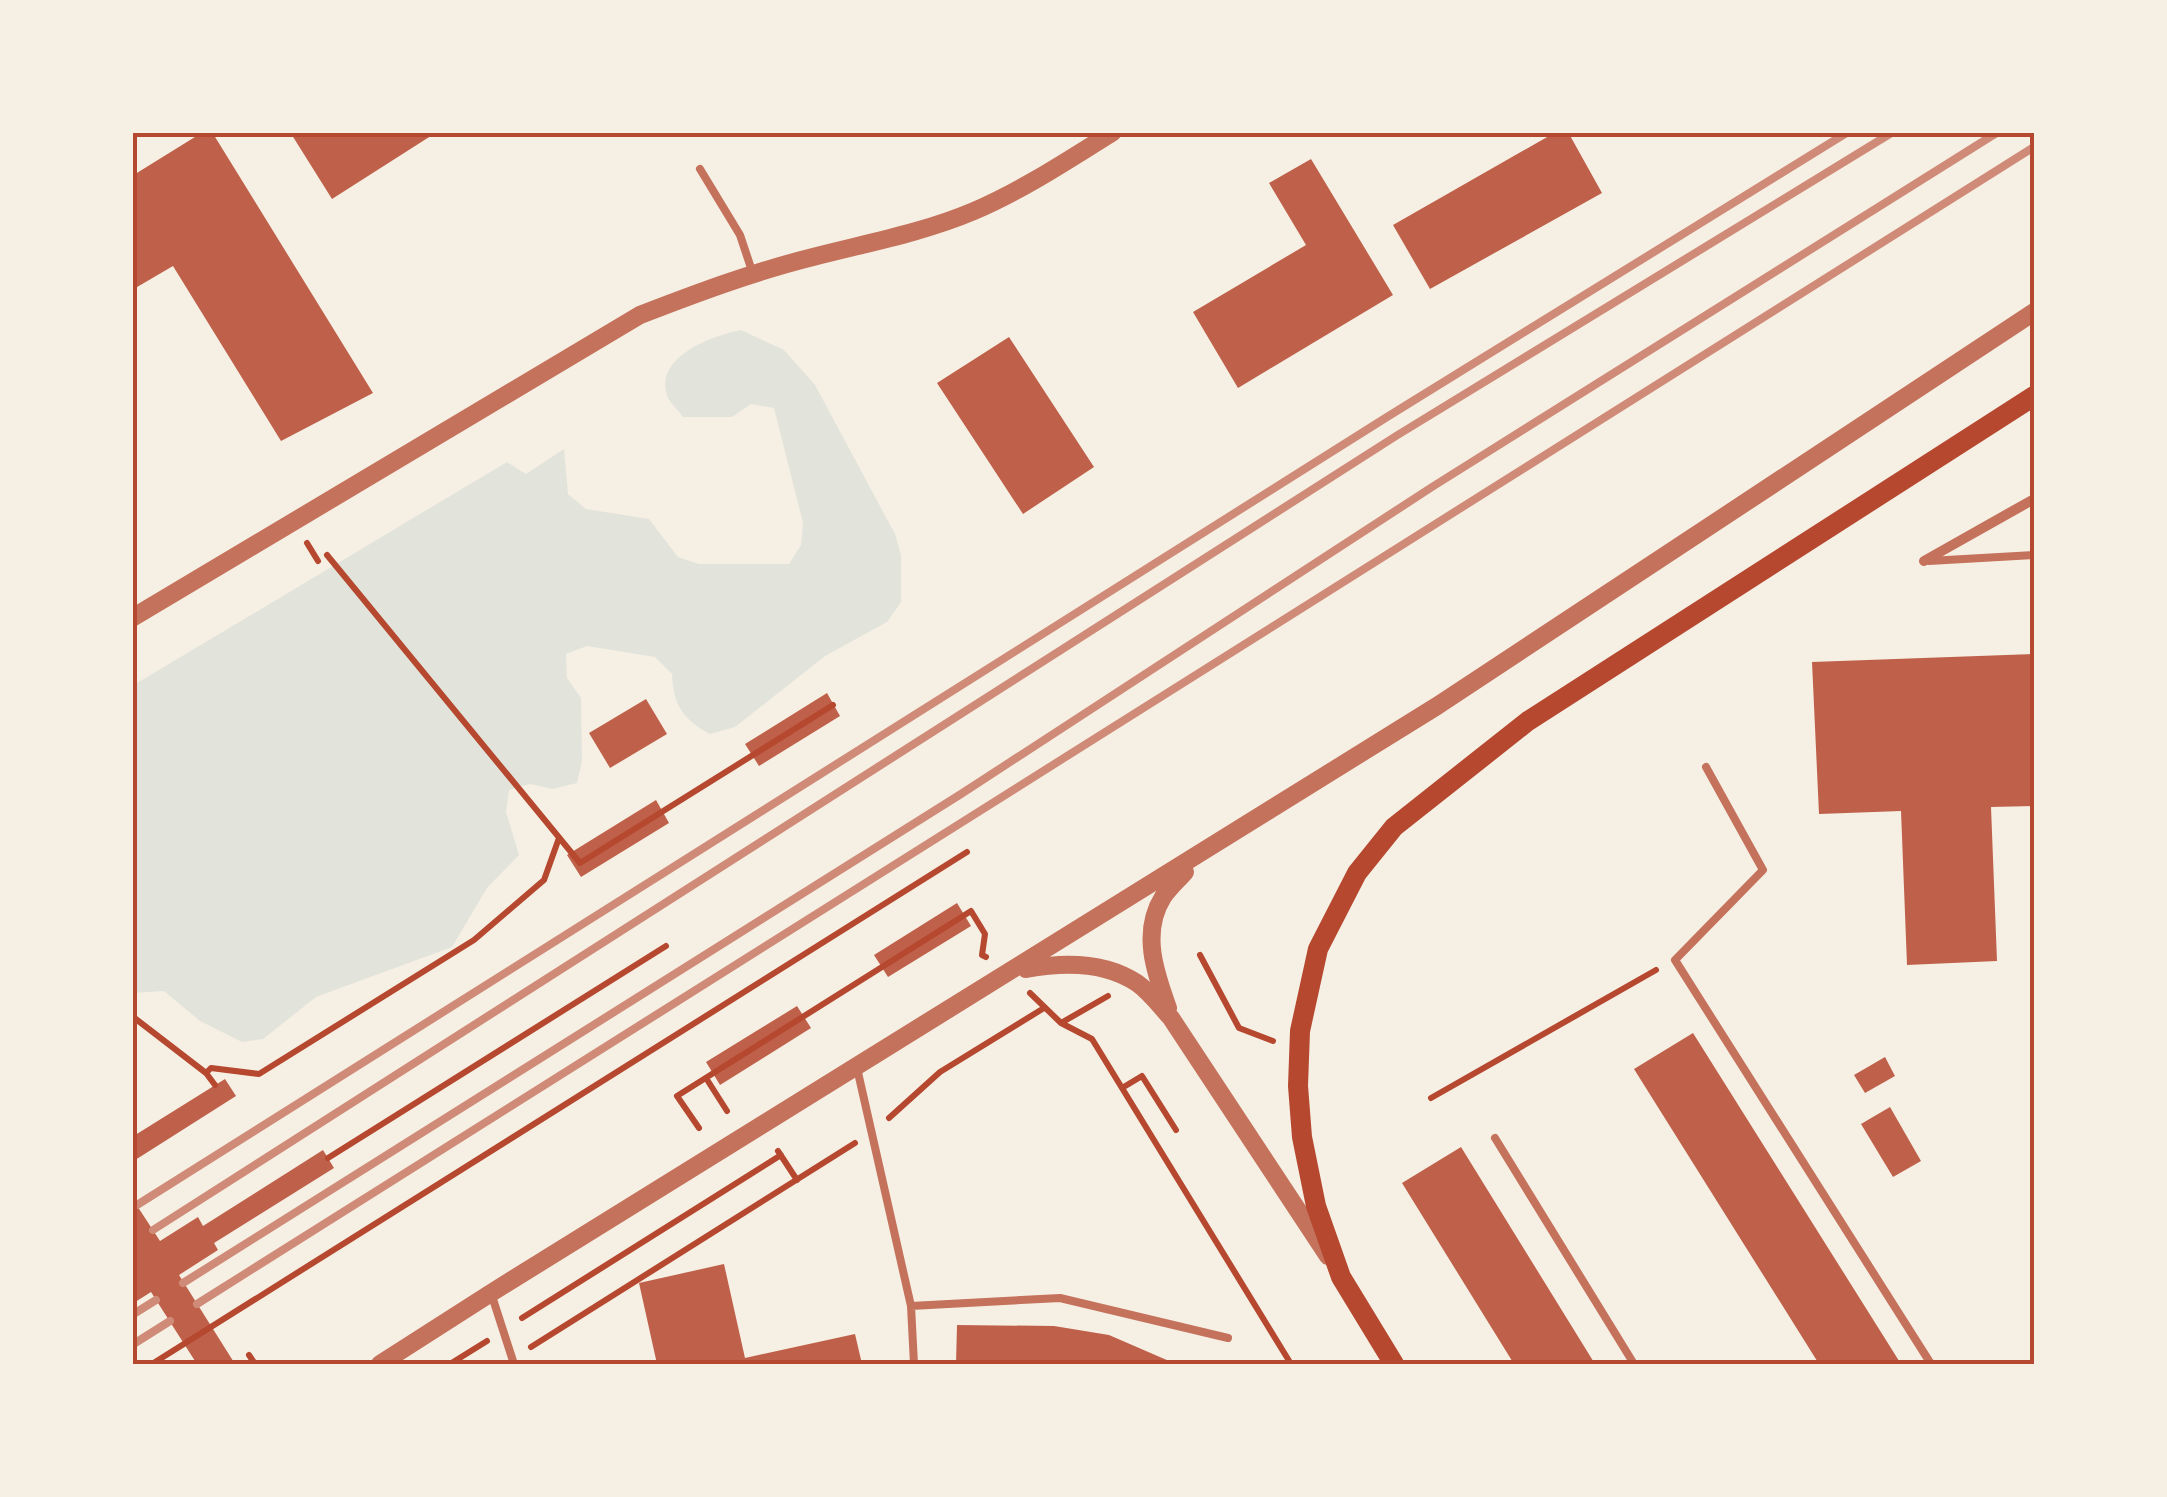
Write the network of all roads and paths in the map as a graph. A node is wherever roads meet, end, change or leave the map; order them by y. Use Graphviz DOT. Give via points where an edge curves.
graph roads {
  1 [pos="1114,132"];
  2 [pos="700,169"];
  3 [pos="753,274"];
  4 [pos="2034,312"];
  5 [pos="2034,396"];
  6 [pos="2034,499"];
  7 [pos="304,538"];
  8 [pos="328,555"];
  9 [pos="2034,555"];
  10 [pos="318,561"];
  11 [pos="1924,561"];
  12 [pos="132,618"];
  13 [pos="833,704"];
  14 [pos="1706,767"];
  15 [pos="559,838"];
  16 [pos="967,852"];
  17 [pos="1201,854"];
  18 [pos="666,946"];
  19 [pos="1200,955"];
  20 [pos="1675,960"];
  21 [pos="1011,972"];
  22 [pos="1122,988"];
  23 [pos="1044,1008"];
  24 [pos="132,1016"];
  25 [pos="1171,1018"];
  26 [pos="1061,1023"];
  27 [pos="1274,1042"];
  28 [pos="857,1068"];
  29 [pos="206,1073"];
  30 [pos="706,1078"];
  31 [pos="215,1085"];
  32 [pos="1122,1088"];
  33 [pos="1432,1098"];
  34 [pos="727,1111"];
  35 [pos="699,1128"];
  36 [pos="1176,1130"];
  37 [pos="872,1133"];
  38 [pos="1495,1138"];
  39 [pos="775,1146"];
  40 [pos="780,1154"];
  41 [pos="328,1158"];
  42 [pos="796,1180"];
  43 [pos="1341,1276"];
  44 [pos="491,1293"];
  45 [pos="910,1306"];
  46 [pos="504,1330"];
  47 [pos="1228,1338"];
  48 [pos="249,1355"];
  49 [pos="513,1362"];
  50 [pos="152,1364"];
  51 [pos="254,1364"];
  52 [pos="380,1364"];
  53 [pos="450,1364"];
  54 [pos="914,1364"];
  55 [pos="1291,1364"];
  56 [pos="1394,1364"];
  57 [pos="1634,1364"];
  58 [pos="1930,1364"];
  1 -- 3 [label="street" via="973,212"];
  2 -- 3 [label="lane" via="740,235"];
  3 -- 12 [label="street" via="640,315"];
  4 -- 17 [label="street"];
  5 -- 43 [label="main road" via="1528,721 1394,827 1357,873 1318,949 1298,1049 1302,1137 1316,1206"];
  6 -- 11 [label="street"];
  7 -- 10 [label="path"];
  8 -- 15 [label="path"];
  9 -- 11 [label="lane"];
  13 -- 15 [label="path" via="580,863"];
  14 -- 20 [label="lane" via="1763,870"];
  15 -- 29 [label="path" via="544,880 474,940 258,1074 212,1068"];
  16 -- 50 [label="path"];
  17 -- 21 [label="street"];
  17 -- 25 [label="street" via="1164,896 1153,921 1155,974"];
  18 -- 41 [label="path"];
  19 -- 27 [label="path" via="1239,1028"];
  20 -- 33 [label="path"];
  20 -- 58 [label="lane"];
  21 -- 23 [label="path"];
  21 -- 25 [label="street" via="1079,964 1112,970 1136,982"];
  21 -- 28 [label="street"];
  21 -- 30 [label="path" via="982,955 985,934 971,911"];
  22 -- 26 [label="path"];
  23 -- 26 [label="path"];
  23 -- 37 [label="path" via="940,1072"];
  24 -- 29 [label="path"];
  25 -- 43 [label="street"];
  26 -- 32 [label="path" via="1092,1040"];
  28 -- 37 [label="lane"];
  28 -- 44 [label="street"];
  29 -- 31 [label="path"];
  30 -- 34 [label="path"];
  30 -- 35 [label="path" via="677,1096"];
  32 -- 36 [label="path" via="1142,1076"];
  32 -- 55 [label="path"];
  37 -- 42 [label="path"];
  37 -- 45 [label="lane"];
  38 -- 57 [label="lane"];
  39 -- 40 [label="path"];
  40 -- 42 [label="path"];
  40 -- 46 [label="path"];
  42 -- 49 [label="path"];
  43 -- 56 [label="main road"];
  44 -- 46 [label="lane"];
  44 -- 52 [label="street"];
  45 -- 47 [label="lane" via="1060,1298"];
  45 -- 54 [label="lane"];
  46 -- 49 [label="lane"];
  46 -- 53 [label="path"];
  48 -- 51 [label="path"];
}
